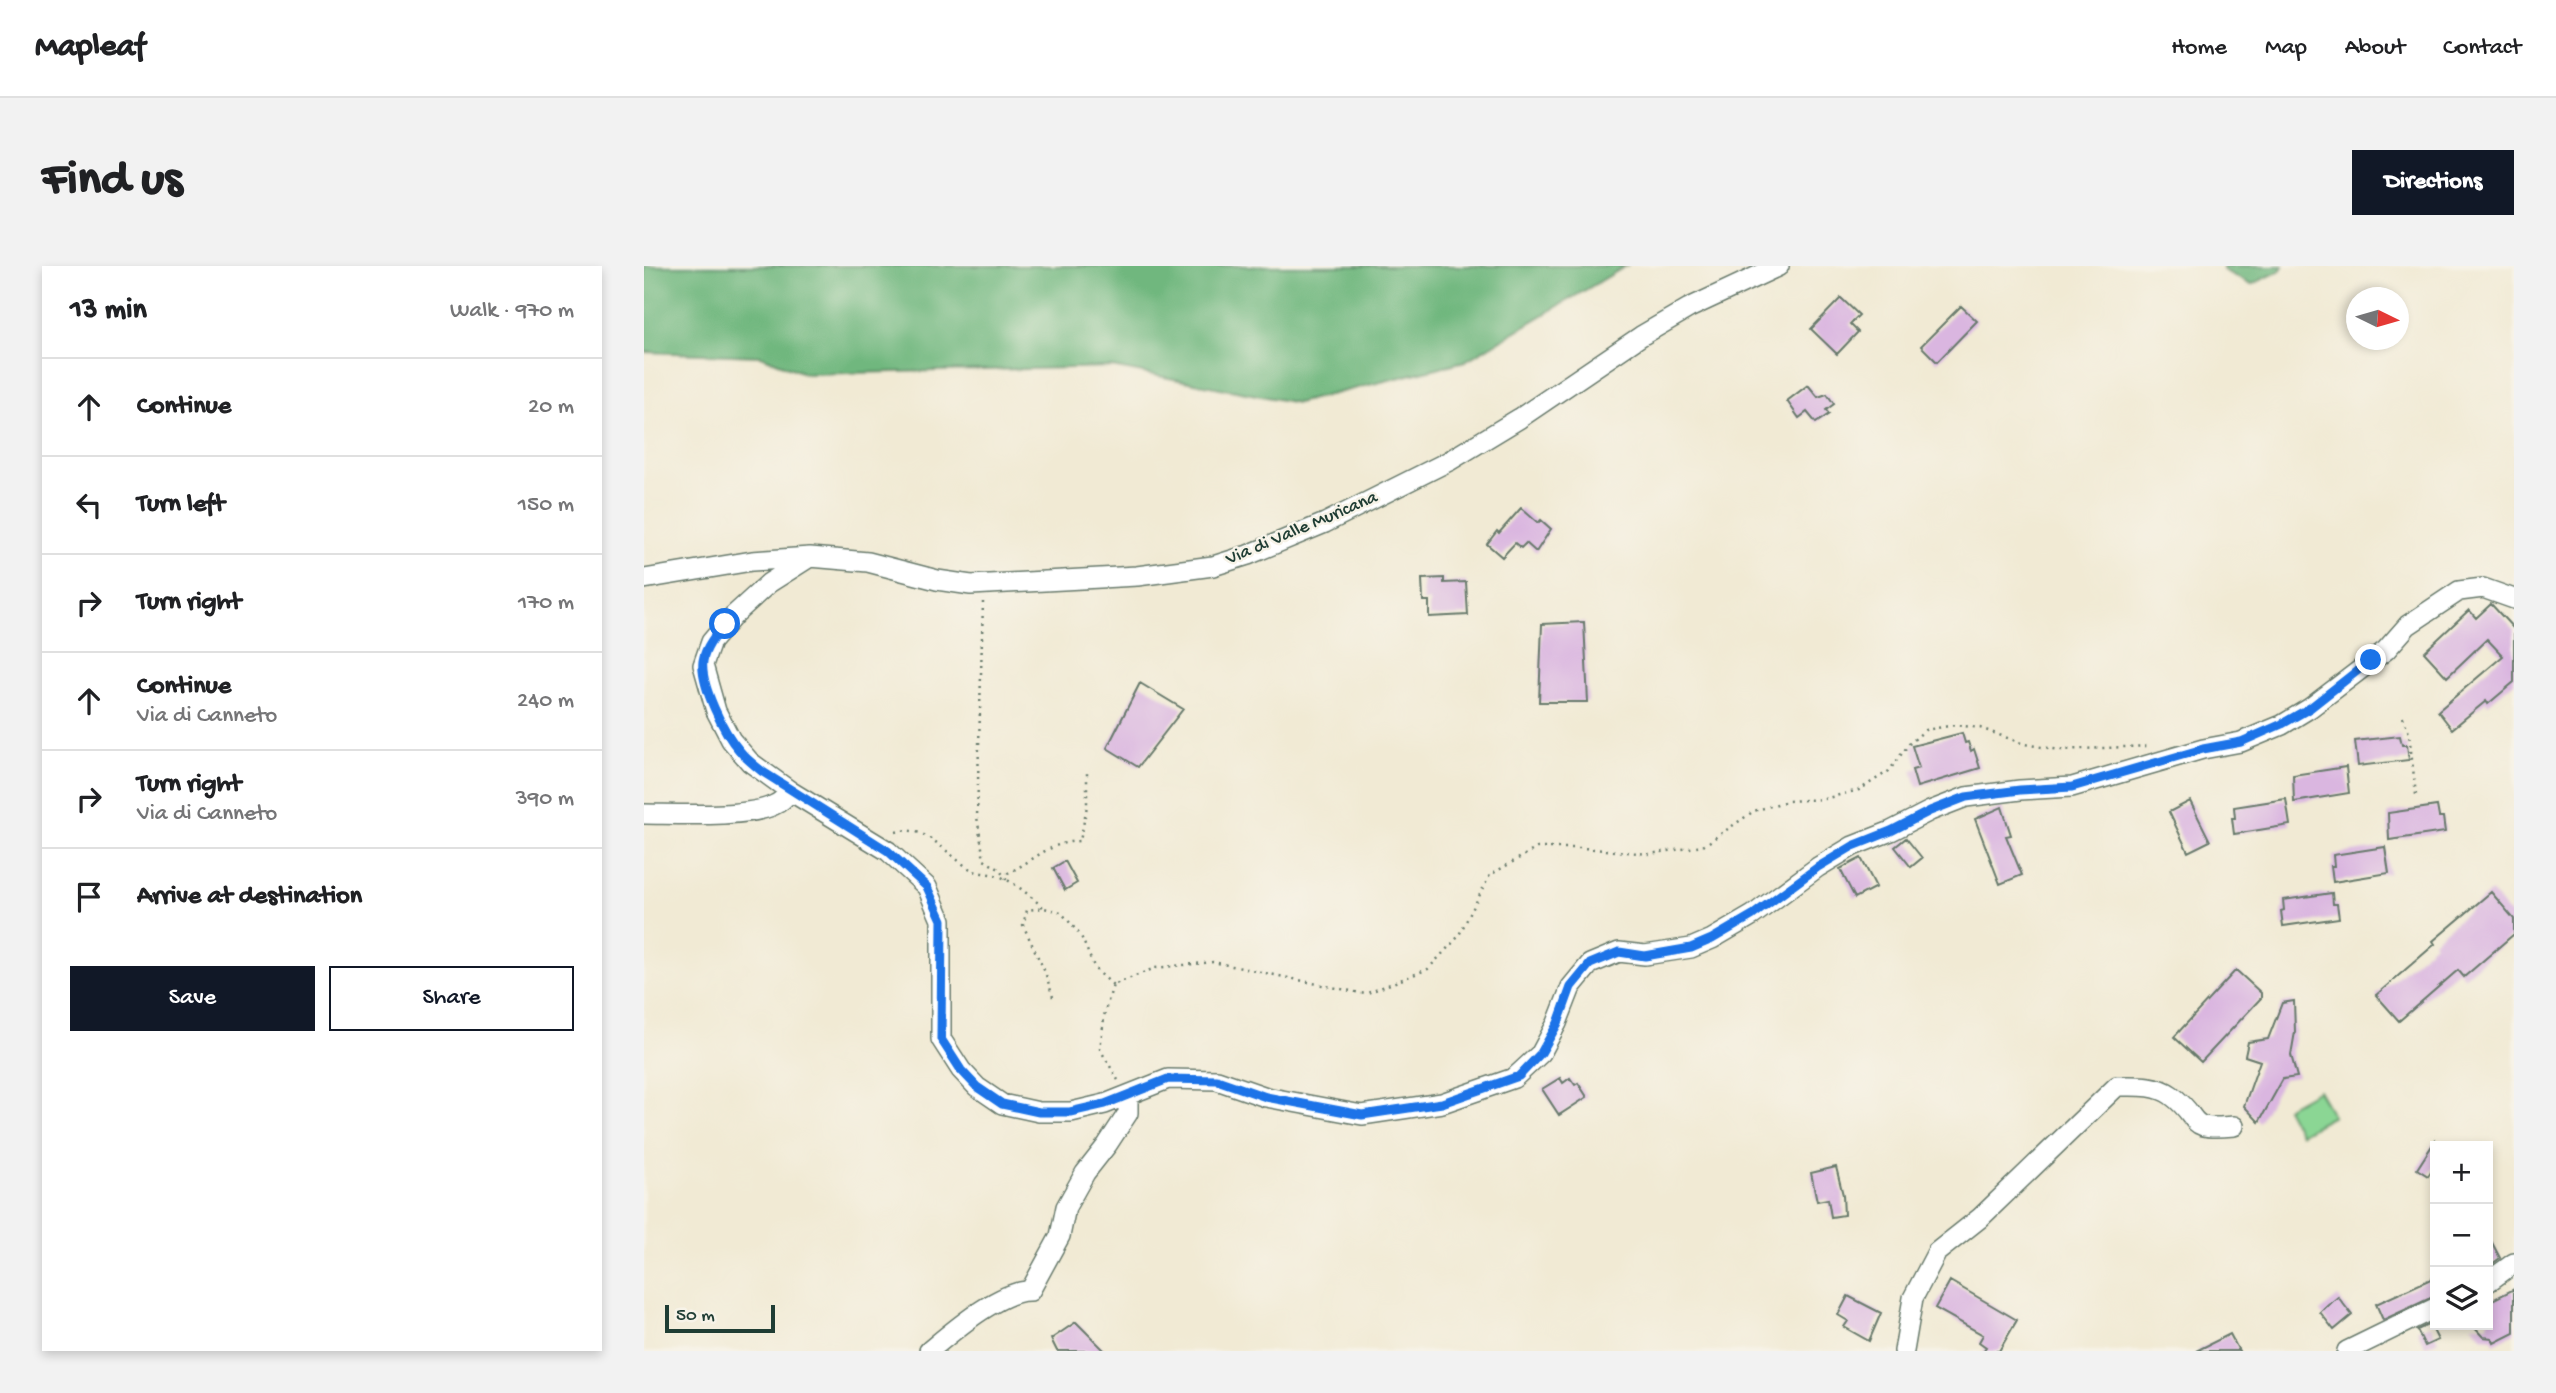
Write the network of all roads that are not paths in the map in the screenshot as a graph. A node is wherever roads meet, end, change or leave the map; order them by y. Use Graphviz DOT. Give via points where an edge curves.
graph roads {
  1 [pos="1779,266"];
  2 [pos="810,557"];
  3 [pos="644,579"];
  4 [pos="2514,599"];
  5 [pos="790,791"];
  6 [pos="644,814"];
  7 [pos="1128,1095"];
  8 [pos="2234,1126"];
  9 [pos="2514,1263"];
  10 [pos="2493,1278"];
  11 [pos="2430,1310"];
  12 [pos="929,1351"];
  13 [pos="1904,1351"];
  14 [pos="2347,1351"];
  1 -- 2 [label="street, Via di Valle Muricana" via="1658,326 1449,461 1325,523 1213,566 983,585 948,583 868,562"];
  2 -- 3 [label="street, Via di Valle Muricana"];
  2 -- 5 [label="street" via="779,575 734,615 714,638 703,665 712,701 731,740 750,762"];
  4 -- 7 [label="street" via="2483,588 2459,591 2408,625 2386,650 2310,708 2241,742 2072,787 1966,797 1853,846 1712,939 1691,948 1645,956 1619,952 1590,964 1571,987 1541,1053 1514,1078 1442,1103 1362,1115 1266,1097 1217,1080 1168,1079"];
  5 -- 6 [label="street" via="778,804 762,809"];
  5 -- 7 [label="street" via="888,851 927,887 942,920 941,1039 977,1087 1002,1104 1039,1112 1070,1112"];
  7 -- 12 [label="street" via="1128,1113 1078,1184 1060,1236 1030,1291 992,1305"];
  8 -- 13 [label="street" via="2198,1125 2169,1093 2146,1086 2118,1086 1980,1218 1937,1252 1913,1298"];
  9 -- 10 [label="street"];
  11 -- 14 [label="street"];
}
